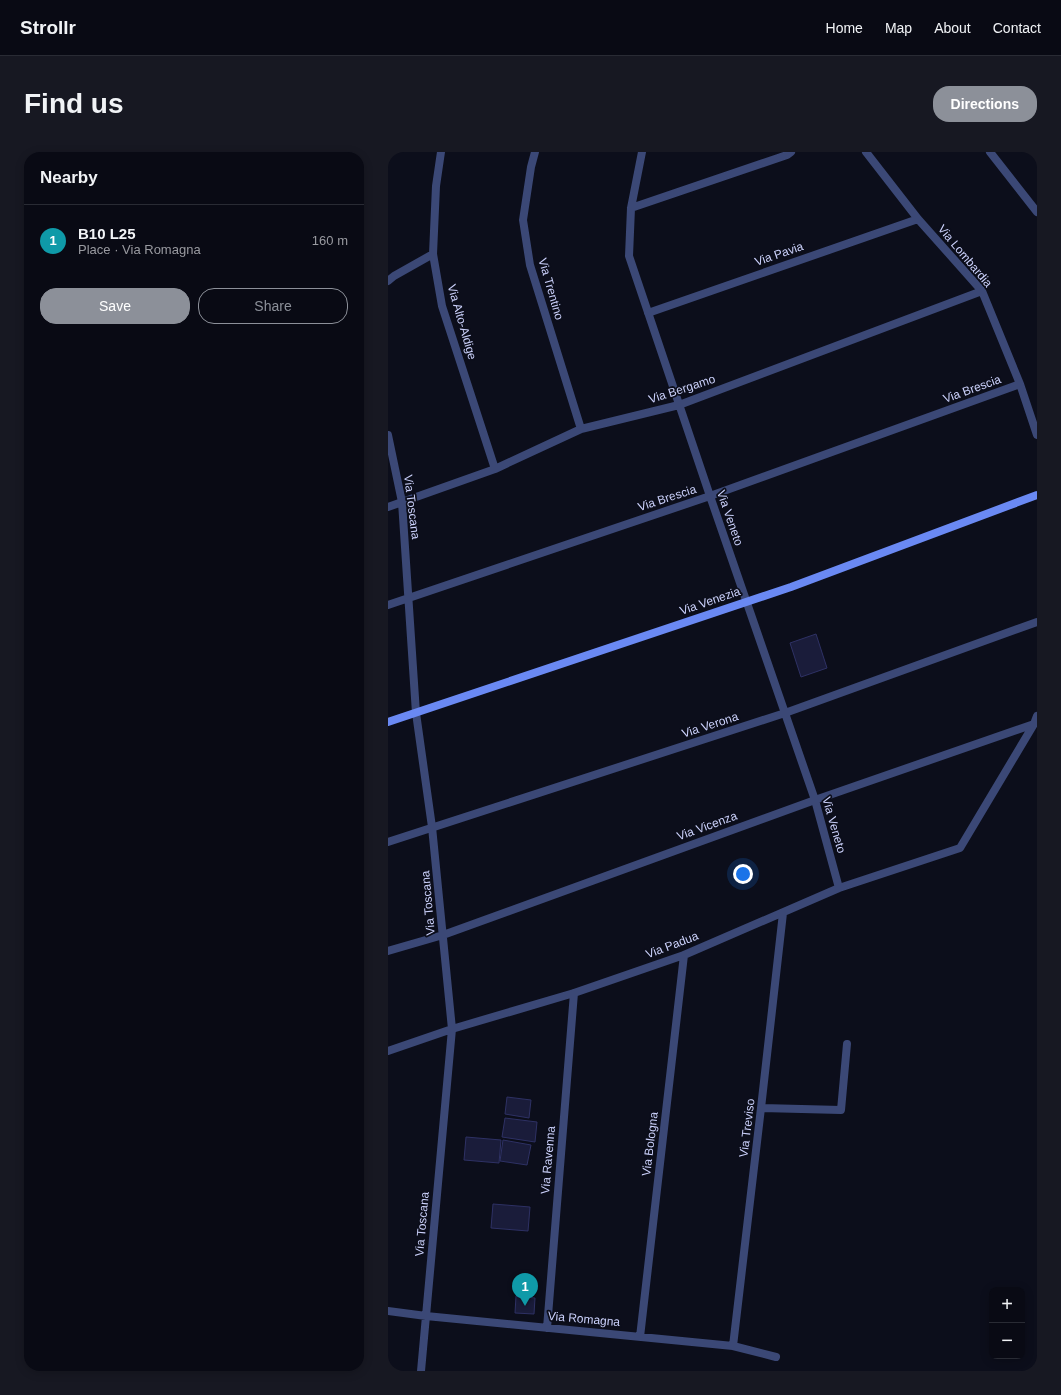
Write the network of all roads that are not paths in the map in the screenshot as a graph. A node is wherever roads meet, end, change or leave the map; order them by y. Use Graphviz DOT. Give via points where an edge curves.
graph roads {
  1 [pos="440,152"];
  2 [pos="536,152"];
  3 [pos="642,152"];
  4 [pos="791,152"];
  5 [pos="866,152"];
  6 [pos="990,152"];
  7 [pos="631,208"];
  8 [pos="1037,212"];
  9 [pos="918,219"];
  10 [pos="433,254"];
  11 [pos="388,281"];
  12 [pos="982,290"];
  13 [pos="648,312"];
  14 [pos="1020,384"];
  15 [pos="679,405"];
  16 [pos="581,429"];
  17 [pos="388,435"];
  18 [pos="1037,436"];
  19 [pos="495,469"];
  20 [pos="1037,495"];
  21 [pos="710,496"];
  22 [pos="402,502"];
  23 [pos="388,507"];
  24 [pos="409,597"];
  25 [pos="747,602"];
  26 [pos="388,605"];
  27 [pos="1037,622"];
  28 [pos="416,713"];
  29 [pos="785,713"];
  30 [pos="1037,716"];
  31 [pos="388,722"];
  32 [pos="1034,724"];
  33 [pos="815,800"];
  34 [pos="432,827"];
  35 [pos="388,842"];
  36 [pos="839,888"];
  37 [pos="783,913"];
  38 [pos="443,935"];
  39 [pos="388,952"];
  40 [pos="684,955"];
  41 [pos="574,993"];
  42 [pos="452,1029"];
  43 [pos="847,1044"];
  44 [pos="388,1051"];
  45 [pos="762,1108"];
  46 [pos="388,1311"];
  47 [pos="426,1316"];
  48 [pos="547,1328"];
  49 [pos="640,1337"];
  50 [pos="733,1346"];
  51 [pos="776,1357"];
  52 [pos="421,1371"];
  1 -- 10 [label="street, Via Alto-Aldige"];
  2 -- 16 [label="street, Via Trentino" via="531,167 523,220 530,265"];
  3 -- 7 [label="street, Via Veneto"];
  4 -- 7 [label="street"];
  5 -- 9 [label="street, Via Lombardia"];
  6 -- 8 [label="street"];
  7 -- 13 [label="street, Via Veneto" via="629,256"];
  9 -- 12 [label="street, Via Lombardia"];
  9 -- 13 [label="street, Via Pavia"];
  10 -- 11 [label="street"];
  10 -- 19 [label="street, Via Alto-Aldige" via="442,306"];
  12 -- 14 [label="street, Via Lombardia"];
  12 -- 15 [label="street, Via Bergamo"];
  13 -- 15 [label="street, Via Veneto"];
  14 -- 18 [label="street, Via Lombardia"];
  14 -- 21 [label="street, Via Brescia"];
  15 -- 16 [label="street, Via Bergamo"];
  15 -- 21 [label="street, Via Veneto"];
  16 -- 19 [label="street, Via Bergamo"];
  17 -- 22 [label="street, Via Toscana"];
  19 -- 22 [label="street, Via Bergamo"];
  20 -- 25 [label="street, Via Venezia"];
  21 -- 24 [label="street, Via Brescia"];
  21 -- 25 [label="street, Via Veneto"];
  22 -- 23 [label="street, Via Bergamo"];
  22 -- 24 [label="street, Via Toscana"];
  24 -- 26 [label="street, Via Brescia"];
  24 -- 28 [label="street, Via Toscana"];
  25 -- 28 [label="street, Via Venezia"];
  25 -- 29 [label="street, Via Veneto"];
  27 -- 29 [label="street, Via Verona"];
  28 -- 31 [label="street, Via Venezia"];
  28 -- 34 [label="street, Via Toscana"];
  29 -- 33 [label="street, Via Veneto"];
  29 -- 34 [label="street, Via Verona"];
  30 -- 32 [label="street"];
  32 -- 33 [label="street, Via Vicenza"];
  32 -- 36 [label="street, Via Padua" via="960,848"];
  33 -- 36 [label="street, Via Veneto"];
  33 -- 38 [label="street, Via Vicenza"];
  34 -- 35 [label="street, Via Verona"];
  34 -- 38 [label="street, Via Toscana"];
  36 -- 37 [label="street, Via Padua"];
  37 -- 40 [label="street, Via Padua"];
  37 -- 45 [label="street, Via Treviso"];
  38 -- 39 [label="street, Via Vicenza"];
  38 -- 42 [label="street, Via Toscana"];
  40 -- 41 [label="street, Via Padua"];
  40 -- 49 [label="street, Via Bologna"];
  41 -- 42 [label="street, Via Padua"];
  41 -- 48 [label="street, Via Ravenna"];
  42 -- 44 [label="street, Via Padua"];
  42 -- 47 [label="street, Via Toscana"];
  43 -- 45 [label="street" via="841,1110"];
  45 -- 50 [label="street, Via Treviso"];
  46 -- 47 [label="street, Via Romagna"];
  47 -- 48 [label="street, Via Romagna"];
  47 -- 52 [label="street, Via Toscana"];
  48 -- 49 [label="street, Via Romagna"];
  49 -- 50 [label="street, Via Romagna"];
  50 -- 51 [label="street, Via Romagna"];
}
